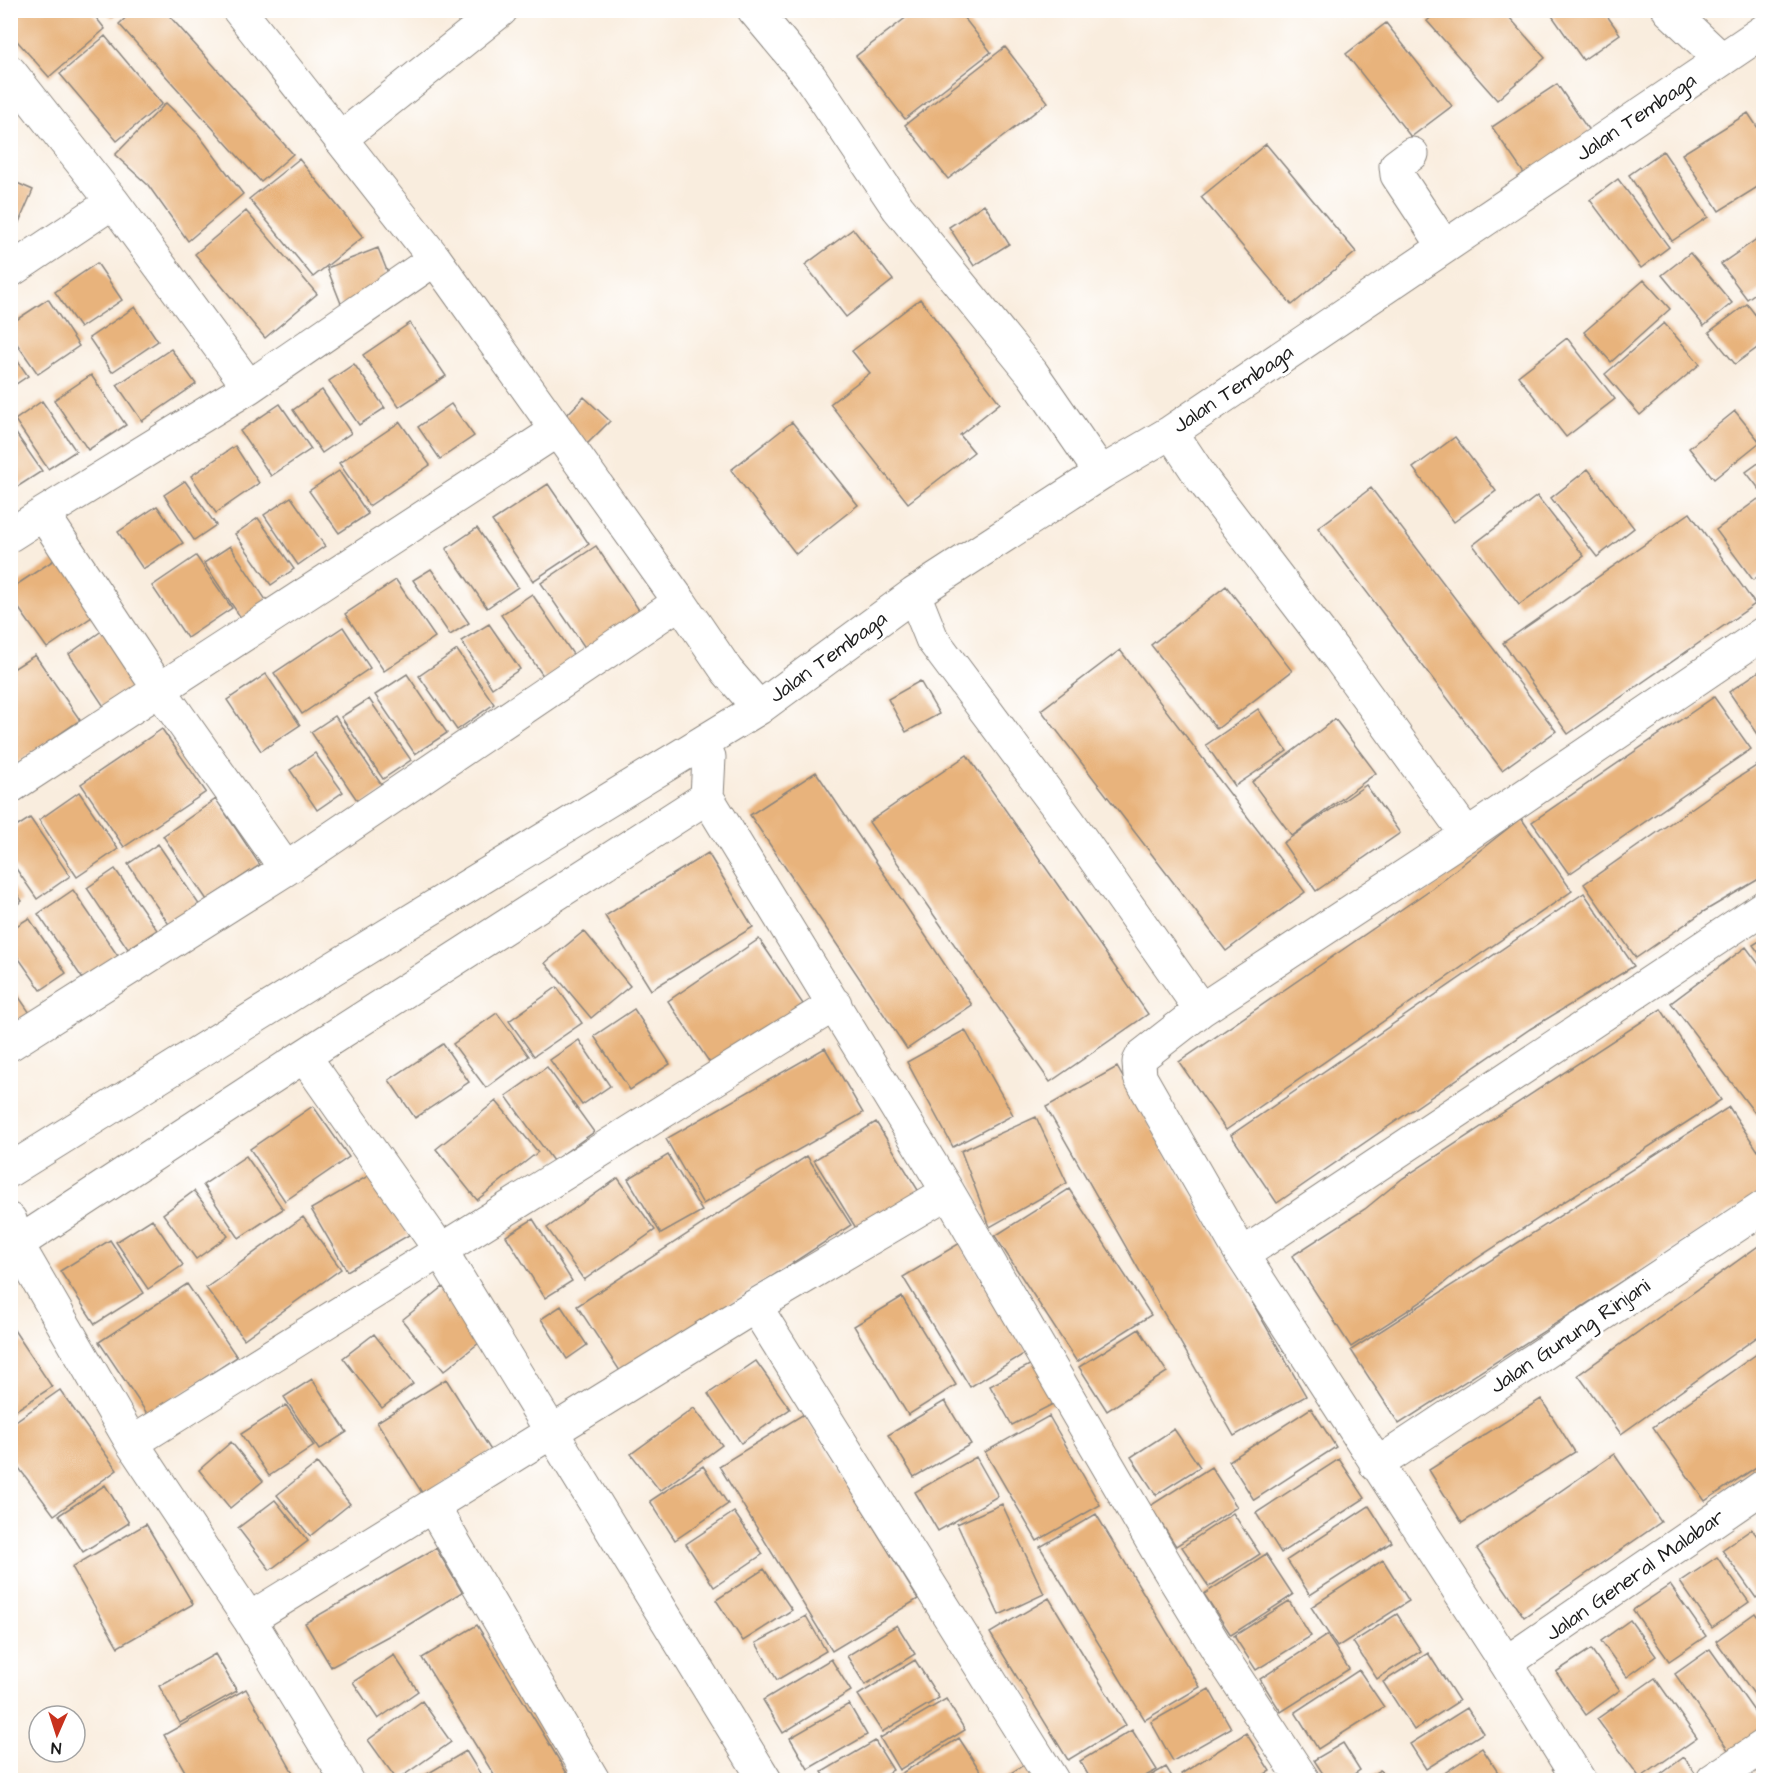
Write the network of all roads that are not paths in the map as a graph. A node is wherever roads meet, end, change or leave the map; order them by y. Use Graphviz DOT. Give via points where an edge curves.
graph roads {
  1 [pos="239,10"];
  2 [pos="501,10"];
  3 [pos="754,10"];
  4 [pos="1677,18"];
  5 [pos="1764,31"];
  6 [pos="1721,59"];
  7 [pos="10,72"];
  8 [pos="340,139"];
  9 [pos="1412,154"];
  10 [pos="113,202"];
  11 [pos="1431,226"];
  12 [pos="435,259"];
  13 [pos="10,271"];
  14 [pos="249,387"];
  15 [pos="556,430"];
  16 [pos="1171,432"];
  17 [pos="1101,474"];
  18 [pos="43,514"];
  19 [pos="10,536"];
  20 [pos="915,594"];
  21 [pos="680,602"];
  22 [pos="1764,633"];
  23 [pos="159,689"];
  24 [pos="759,708"];
  25 [pos="702,744"];
  26 [pos="10,787"];
  27 [pos="707,797"];
  28 [pos="1467,835"];
  29 [pos="286,868"];
  30 [pos="1764,907"];
  31 [pos="835,1004"];
  32 [pos="1201,1010"];
  33 [pos="10,1044"];
  34 [pos="304,1056"];
  35 [pos="10,1170"];
  36 [pos="948,1192"];
  37 [pos="1764,1207"];
  38 [pos="14,1232"];
  39 [pos="441,1251"];
  40 [pos="1242,1255"];
  41 [pos="755,1306"];
  42 [pos="551,1432"];
  43 [pos="132,1443"];
  44 [pos="1376,1465"];
  45 [pos="1764,1486"];
  46 [pos="433,1507"];
  47 [pos="249,1619"];
  48 [pos="1506,1664"];
  49 [pos="1764,1746"];
  50 [pos="347,1780"];
  51 [pos="593,1780"];
  52 [pos="765,1780"];
  53 [pos="1052,1780"];
  54 [pos="1303,1780"];
  55 [pos="1579,1780"];
  56 [pos="1713,1780"];
  1 -- 8 [label="street"];
  2 -- 8 [label="street"];
  3 -- 17 [label="street" via="810,77 898,208 1032,373"];
  4 -- 6 [label="street"];
  5 -- 6 [label="street, Jalan Tembaga"];
  6 -- 11 [label="street, Jalan Tembaga"];
  7 -- 10 [label="street"];
  8 -- 12 [label="street"];
  9 -- 11 [label="street" via="1395,171"];
  10 -- 13 [label="street"];
  10 -- 14 [label="street"];
  11 -- 16 [label="street, Jalan Tembaga"];
  12 -- 14 [label="street"];
  12 -- 15 [label="street"];
  14 -- 18 [label="street"];
  15 -- 21 [label="street"];
  15 -- 23 [label="street"];
  16 -- 17 [label="street, Jalan Tembaga"];
  16 -- 28 [label="street"];
  17 -- 20 [label="street, Jalan Tembaga"];
  18 -- 19 [label="street"];
  18 -- 23 [label="street"];
  20 -- 24 [label="street, Jalan Tembaga"];
  20 -- 32 [label="street" via="932,639 1069,822"];
  21 -- 24 [label="street" via="727,671"];
  21 -- 29 [label="street"];
  22 -- 28 [label="street"];
  23 -- 26 [label="street"];
  23 -- 29 [label="street"];
  24 -- 25 [label="street, Jalan Tembaga"];
  25 -- 27 [label="street" via="709,757"];
  25 -- 35 [label="street, Jalan Tembaga"];
  27 -- 31 [label="street"];
  27 -- 34 [label="street"];
  28 -- 32 [label="street"];
  29 -- 33 [label="street"];
  30 -- 40 [label="street"];
  31 -- 36 [label="street"];
  31 -- 39 [label="street"];
  32 -- 40 [label="street" via="1142,1056 1138,1062 1140,1077"];
  34 -- 38 [label="street"];
  34 -- 39 [label="street"];
  36 -- 41 [label="street"];
  36 -- 54 [label="street" via="1172,1574"];
  37 -- 44 [label="street, Jalan Gunung Rinjani"];
  38 -- 43 [label="street"];
  39 -- 42 [label="street"];
  39 -- 43 [label="street"];
  40 -- 44 [label="street"];
  41 -- 42 [label="street"];
  41 -- 53 [label="street"];
  42 -- 46 [label="street"];
  42 -- 52 [label="street"];
  43 -- 47 [label="street"];
  44 -- 48 [label="street"];
  45 -- 48 [label="street, Jalan General Malabar"];
  46 -- 47 [label="street"];
  46 -- 51 [label="street"];
  47 -- 50 [label="street"];
  48 -- 55 [label="street"];
  49 -- 56 [label="street"];
}
